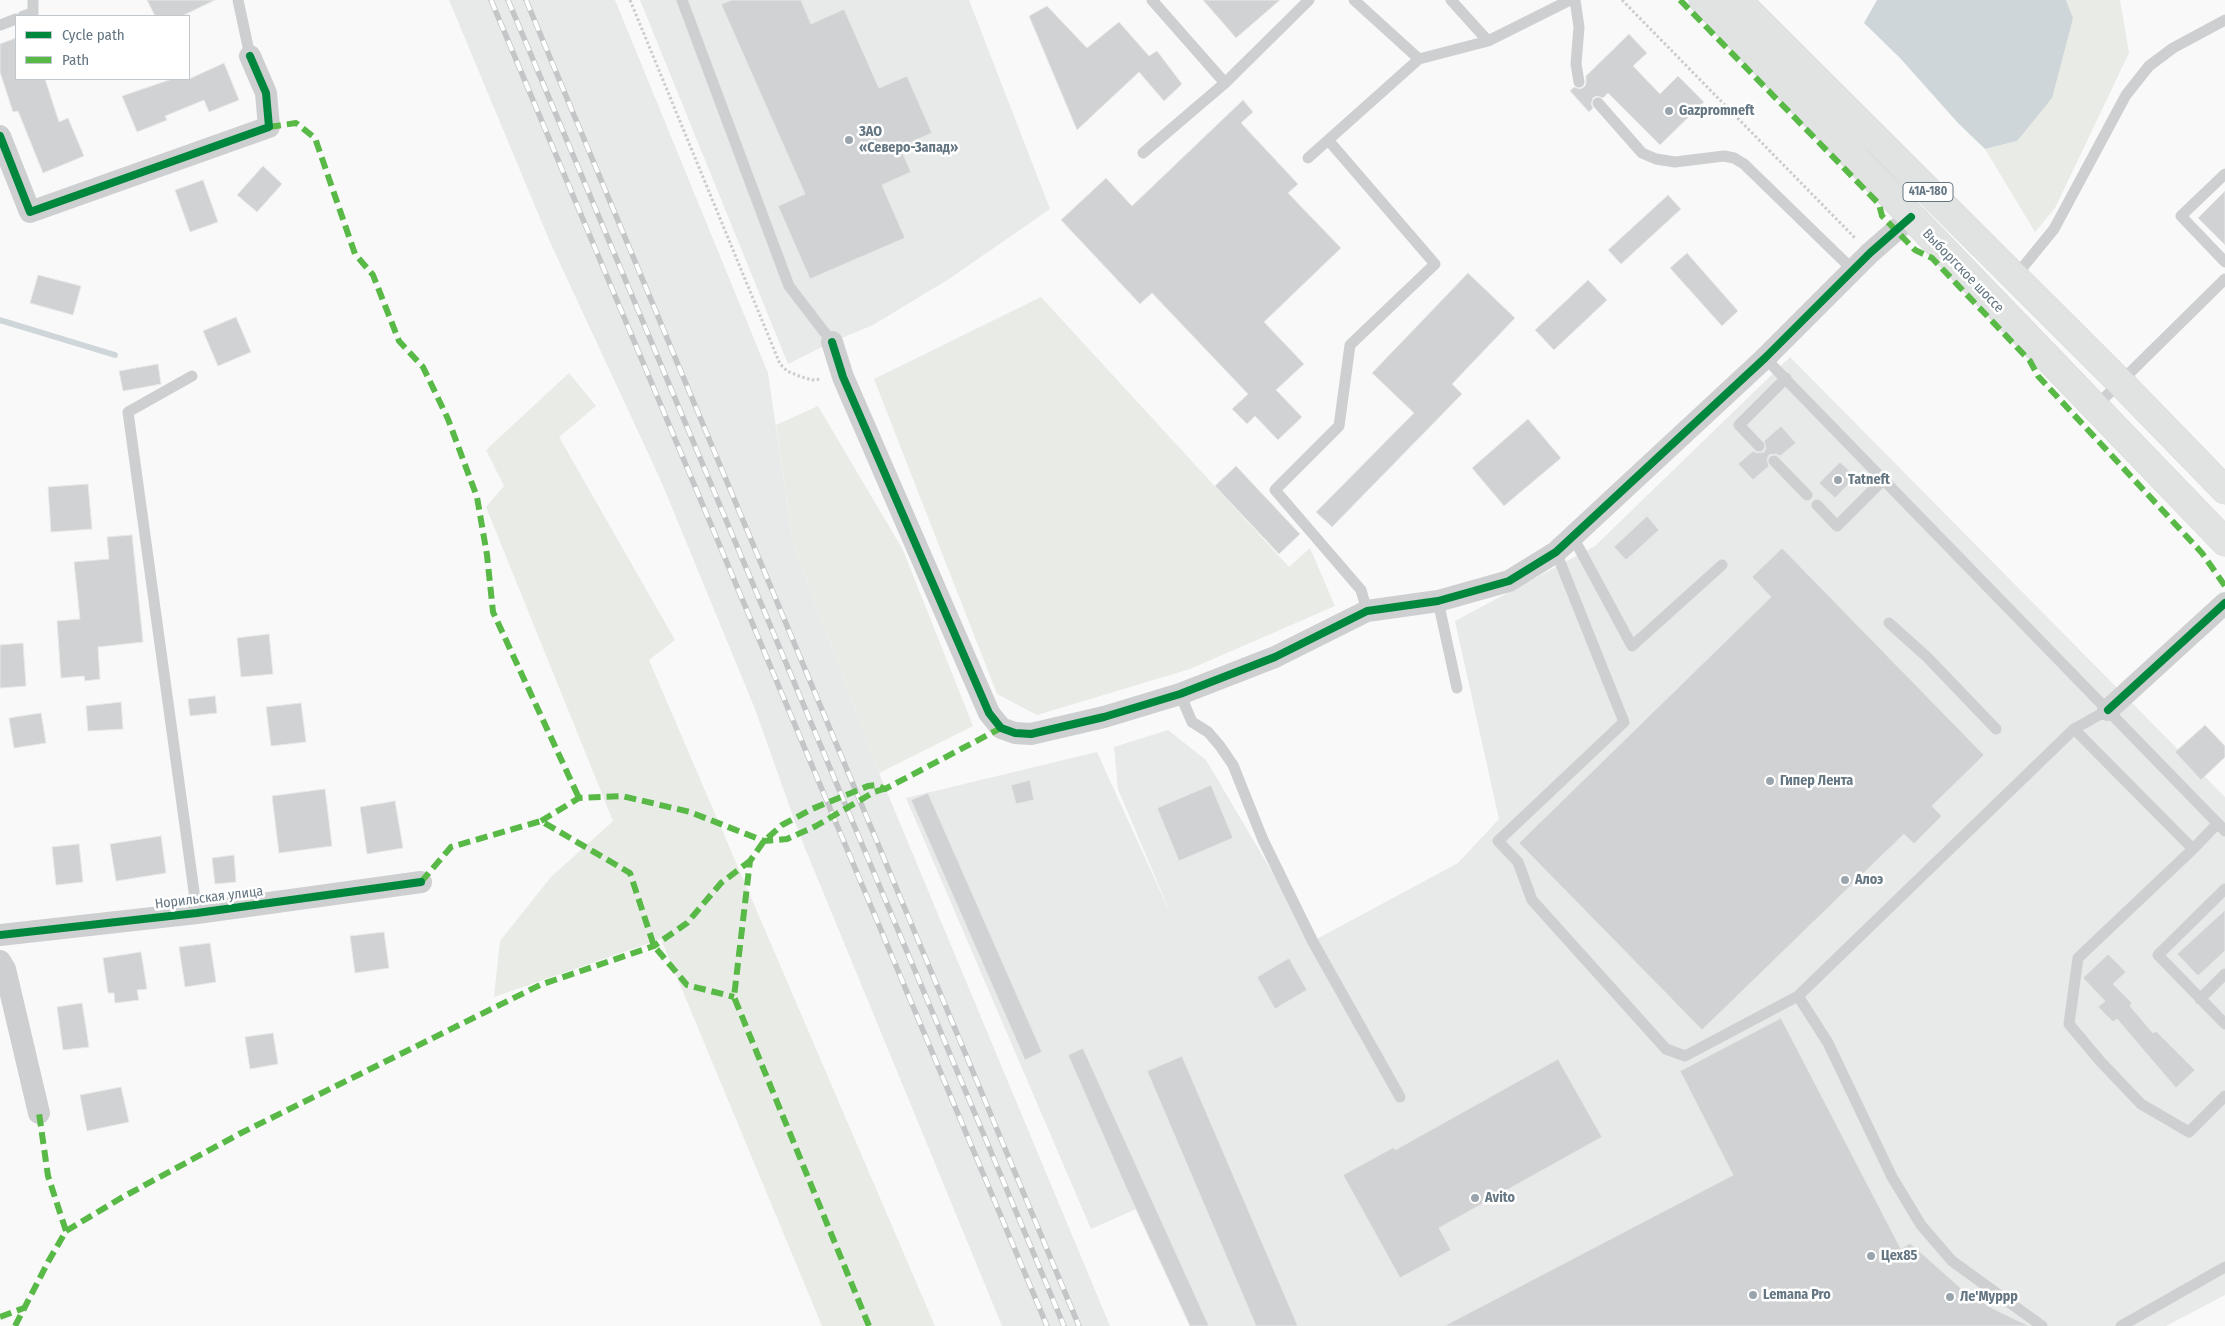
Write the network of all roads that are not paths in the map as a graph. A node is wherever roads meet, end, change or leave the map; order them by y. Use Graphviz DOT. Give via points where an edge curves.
graph roads {
  1 [pos="33,0"];
  2 [pos="238,0"];
  3 [pos="682,0"];
  4 [pos="1152,0"];
  5 [pos="1309,0"];
  6 [pos="1354,0"];
  7 [pos="1451,0"];
  8 [pos="1570,0"];
  9 [pos="1575,0"];
  10 [pos="1703,0"];
  11 [pos="1737,0"];
  12 [pos="26,15"];
  13 [pos="15,19"];
  14 [pos="2225,20"];
  15 [pos="0,24"];
  16 [pos="1488,41"];
  17 [pos="250,56"];
  18 [pos="1419,59"];
  19 [pos="1580,82"];
  20 [pos="1225,83"];
  21 [pos="1598,103"];
  22 [pos="0,136"];
  23 [pos="1329,141"];
  24 [pos="1143,153"];
  25 [pos="1308,158"];
  26 [pos="2225,174"];
  27 [pos="1911,217"];
  28 [pos="2225,262"];
  29 [pos="1854,271"];
  30 [pos="2014,278"];
  31 [pos="2225,279"];
  32 [pos="832,342"];
  33 [pos="1765,358"];
  34 [pos="192,376"];
  35 [pos="1786,378"];
  36 [pos="2121,383"];
  37 [pos="2094,408"];
  38 [pos="1759,446"];
  39 [pos="1774,461"];
  40 [pos="1884,479"];
  41 [pos="2225,490"];
  42 [pos="1807,495"];
  43 [pos="1817,505"];
  44 [pos="1573,537"];
  45 [pos="2225,542"];
  46 [pos="1556,552"];
  47 [pos="1722,565"];
  48 [pos="1438,601"];
  49 [pos="2225,603"];
  50 [pos="1368,611"];
  51 [pos="1889,623"];
  52 [pos="1457,688"];
  53 [pos="1180,694"];
  54 [pos="2108,710"];
  55 [pos="1996,729"];
  56 [pos="2074,729"];
  57 [pos="2221,827"];
  58 [pos="2193,848"];
  59 [pos="421,882"];
  60 [pos="2225,889"];
  61 [pos="197,913"];
  62 [pos="0,935"];
  63 [pos="0,961"];
  64 [pos="2225,974"];
  65 [pos="1798,996"];
  66 [pos="2200,999"];
  67 [pos="2225,1024"];
  68 [pos="1400,1097"];
  69 [pos="2223,1103"];
  70 [pos="38,1113"];
  71 [pos="2225,1267"];
  72 [pos="2042,1326"];
  73 [pos="2121,1326"];
  1 -- 12 [label="lane" via="33,13"];
  2 -- 17 [label="lane"];
  3 -- 32 [label="lane" via="789,286"];
  4 -- 20 [label="lane"];
  5 -- 20 [label="lane"];
  6 -- 18 [label="lane"];
  7 -- 16 [label="lane"];
  8 -- 16 [label="lane"];
  9 -- 19 [label="lane" via="1578,27 1576,64"];
  10 -- 27 [label="main road, Выборгское шоссе / 41А-180"];
  11 -- 30 [label="main road, 41А-180"];
  13 -- 15 [label="lane"];
  14 -- 30 [label="lane" via="2173,48 2149,66 2126,95 2054,229"];
  16 -- 18 [label="lane"];
  17 -- 22 [label="street" via="266,93 269,127 30,212"];
  18 -- 23 [label="lane"];
  20 -- 24 [label="lane"];
  21 -- 29 [label="lane" via="1642,153 1656,160 1675,162 1724,156 1744,164"];
  23 -- 25 [label="lane"];
  23 -- 50 [label="lane" via="1435,264 1350,344 1339,426 1275,490 1361,590"];
  26 -- 28 [label="lane" via="2180,216"];
  27 -- 29 [label="street"];
  27 -- 37 [label="main road, Выборгское шоссе / 41А-180"];
  29 -- 33 [label="street"];
  30 -- 36 [label="main road, 41А-180"];
  31 -- 36 [label="lane"];
  32 -- 53 [label="street" via="846,383 989,713 1000,728 1031,734 1104,717"];
  33 -- 35 [label="lane"];
  33 -- 44 [label="street"];
  34 -- 61 [label="lane" via="128,412"];
  35 -- 38 [label="lane" via="1739,425"];
  35 -- 40 [label="lane"];
  36 -- 37 [label="lane"];
  36 -- 41 [label="main road, 41А-180"];
  37 -- 45 [label="main road, Выборгское шоссе / 41А-180"];
  39 -- 42 [label="lane"];
  40 -- 43 [label="lane" via="1837,526"];
  40 -- 54 [label="lane"];
  44 -- 46 [label="street"];
  44 -- 47 [label="lane" via="1632,646"];
  46 -- 48 [label="street" via="1509,581"];
  46 -- 65 [label="lane" via="1624,722 1498,841 1518,862 1532,900 1666,1049 1685,1056"];
  48 -- 50 [label="street"];
  48 -- 52 [label="lane"];
  49 -- 54 [label="street"];
  50 -- 53 [label="street" via="1275,657"];
  51 -- 55 [label="lane"];
  53 -- 68 [label="lane" via="1192,722 1208,732 1233,765 1263,840 1313,942"];
  54 -- 56 [label="lane"];
  54 -- 57 [label="lane"];
  56 -- 58 [label="lane"];
  56 -- 65 [label="lane"];
  57 -- 58 [label="lane"];
  58 -- 69 [label="lane" via="2078,958 2069,1024 2141,1104 2189,1132"];
  59 -- 61 [label="street, Норильская улица"];
  60 -- 66 [label="lane" via="2158,955"];
  61 -- 62 [label="street, Норильская улица"];
  63 -- 70 [label="street" via="5,969"];
  64 -- 66 [label="lane"];
  65 -- 72 [label="lane" via="1828,1043 1892,1177 1921,1225 1952,1261"];
  66 -- 67 [label="lane"];
  71 -- 73 [label="lane"];
}
